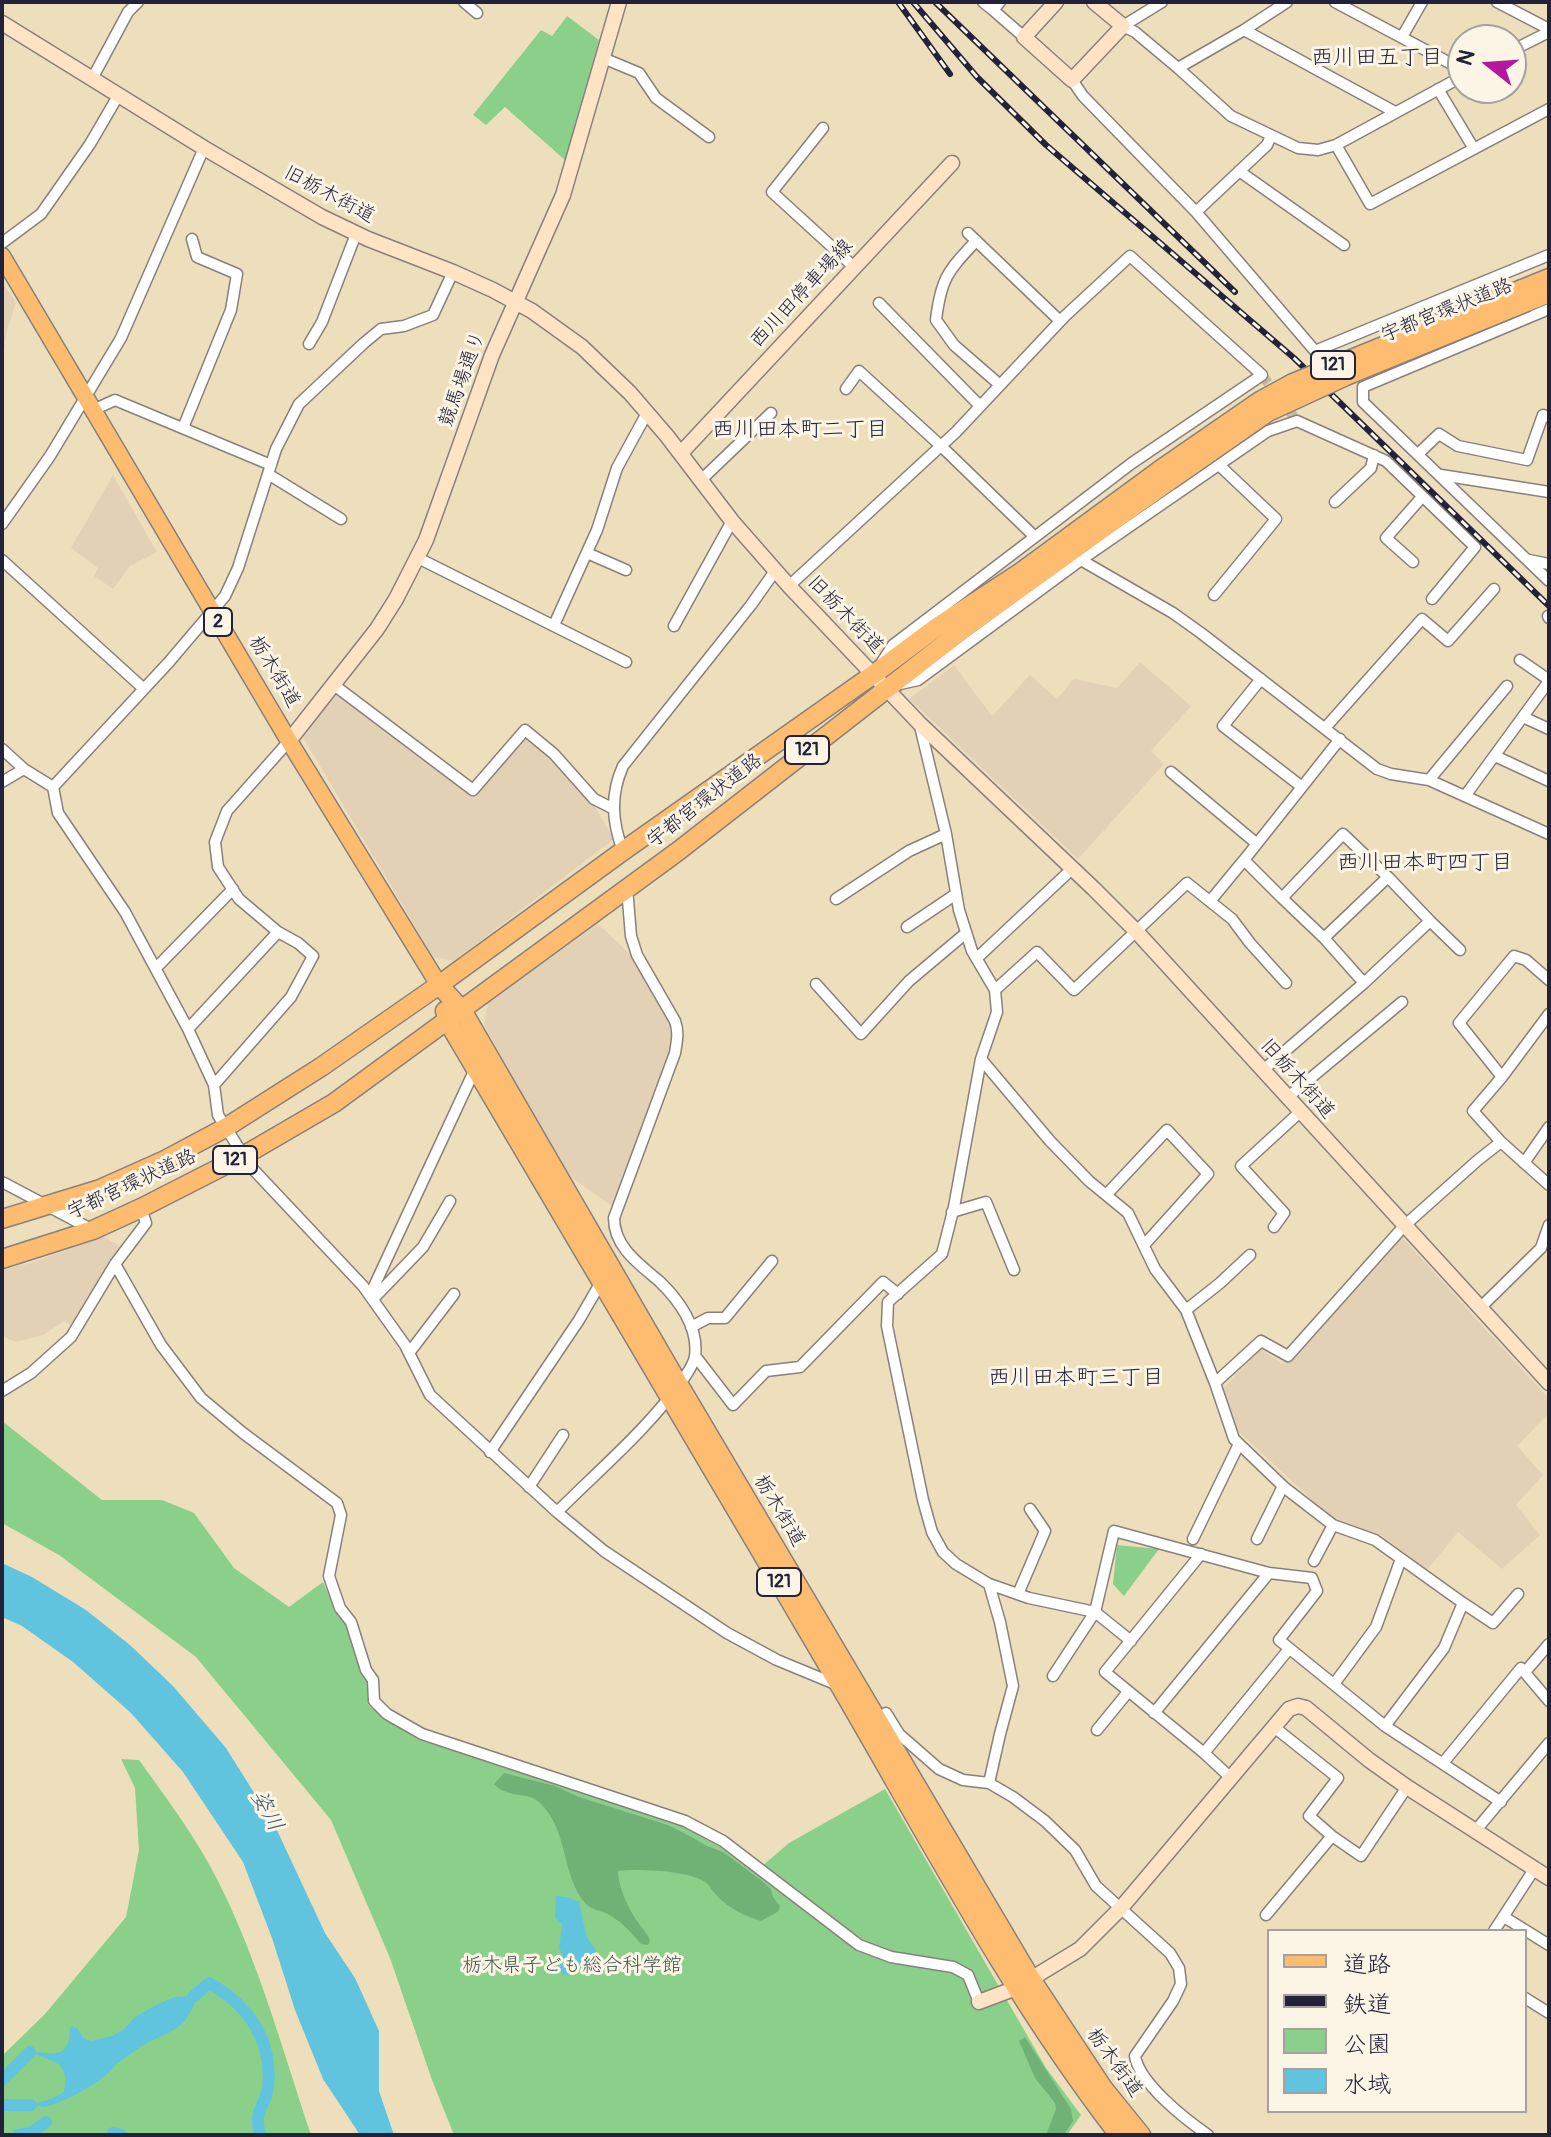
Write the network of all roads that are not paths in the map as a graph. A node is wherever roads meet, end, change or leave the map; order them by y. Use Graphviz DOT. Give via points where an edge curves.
graph roads {
  1 [pos="138,2"];
  2 [pos="464,2"];
  3 [pos="619,2"];
  4 [pos="983,2"];
  5 [pos="1056,2"];
  6 [pos="1162,2"];
  7 [pos="1287,2"];
  8 [pos="1335,2"];
  9 [pos="1422,2"];
  10 [pos="1497,2"];
  11 [pos="1100,4"];
  12 [pos="996,6"];
  13 [pos="477,13"];
  14 [pos="2,23"];
  15 [pos="1123,26"];
  16 [pos="1244,30"];
  17 [pos="1549,30"];
  18 [pos="1024,37"];
  19 [pos="1402,37"];
  20 [pos="1527,42"];
  21 [pos="603,58"];
  22 [pos="1447,64"];
  23 [pos="1178,68"];
  24 [pos="92,79"];
  25 [pos="1072,80"];
  26 [pos="1447,83"];
  27 [pos="1438,89"];
  28 [pos="118,96"];
  29 [pos="1549,109"];
  30 [pos="1395,112"];
  31 [pos="823,128"];
  32 [pos="1271,136"];
  33 [pos="709,137"];
  34 [pos="1336,145"];
  35 [pos="204,148"];
  36 [pos="1474,149"];
  37 [pos="952,163"];
  38 [pos="1239,171"];
  39 [pos="1196,212"];
  40 [pos="356,234"];
  41 [pos="192,239"];
  42 [pos="2,243"];
  43 [pos="1344,245"];
  44 [pos="1549,255"];
  45 [pos="2,256"];
  46 [pos="854,267"];
  47 [pos="453,272"];
  48 [pos="1549,278"];
  49 [pos="1549,293"];
  50 [pos="1524,295"];
  51 [pos="515,302"];
  52 [pos="879,303"];
  53 [pos="1549,309"];
  54 [pos="1060,321"];
  55 [pos="309,344"];
  56 [pos="1000,385"];
  57 [pos="846,389"];
  58 [pos="89,403"];
  59 [pos="980,406"];
  60 [pos="647,413"];
  61 [pos="771,413"];
  62 [pos="1549,417"];
  63 [pos="183,428"];
  64 [pos="941,446"];
  65 [pos="681,453"];
  66 [pos="1418,454"];
  67 [pos="1374,455"];
  68 [pos="1219,465"];
  69 [pos="269,469"];
  70 [pos="1441,475"];
  71 [pos="701,480"];
  72 [pos="1549,492"];
  73 [pos="1422,497"];
  74 [pos="1335,502"];
  75 [pos="341,519"];
  76 [pos="732,521"];
  77 [pos="2,524"];
  78 [pos="1035,537"];
  79 [pos="587,553"];
  80 [pos="418,558"];
  81 [pos="2,560"];
  82 [pos="1081,560"];
  83 [pos="1527,560"];
  84 [pos="1413,562"];
  85 [pos="1549,564"];
  86 [pos="626,570"];
  87 [pos="775,571"];
  88 [pos="1549,581"];
  89 [pos="789,586"];
  90 [pos="1494,589"];
  91 [pos="1214,595"];
  92 [pos="1432,599"];
  93 [pos="212,611"];
  94 [pos="554,625"];
  95 [pos="674,626"];
  96 [pos="1520,660"];
  97 [pos="626,662"];
  98 [pos="1261,679"];
  99 [pos="880,680"];
  100 [pos="1549,680"];
  101 [pos="334,685"];
  102 [pos="1507,686"];
  103 [pos="144,689"];
  104 [pos="1523,717"];
  105 [pos="920,724"];
  106 [pos="1325,728"];
  107 [pos="1549,729"];
  108 [pos="1340,739"];
  109 [pos="289,741"];
  110 [pos="2,749"];
  111 [pos="1495,756"];
  112 [pos="24,769"];
  113 [pos="1171,772"];
  114 [pos="1429,780"];
  115 [pos="1549,781"];
  116 [pos="2,782"];
  117 [pos="53,787"];
  118 [pos="1302,787"];
  119 [pos="1465,796"];
  120 [pos="614,809"];
  121 [pos="946,834"];
  122 [pos="1549,834"];
  123 [pos="1256,843"];
  124 [pos="623,851"];
  125 [pos="1244,860"];
  126 [pos="1073,868"];
  127 [pos="1388,877"];
  128 [pos="626,888"];
  129 [pos="233,889"];
  130 [pos="956,894"];
  131 [pos="1282,898"];
  132 [pos="836,899"];
  133 [pos="1211,900"];
  134 [pos="1430,921"];
  135 [pos="907,927"];
  136 [pos="1136,931"];
  137 [pos="278,932"];
  138 [pos="966,933"];
  139 [pos="1324,938"];
  140 [pos="1460,950"];
  141 [pos="977,958"];
  142 [pos="156,968"];
  143 [pos="1549,980"];
  144 [pos="1286,983"];
  145 [pos="1364,983"];
  146 [pos="816,984"];
  147 [pos="439,985"];
  148 [pos="995,990"];
  149 [pos="1402,1002"];
  150 [pos="1549,1014"];
  151 [pos="455,1016"];
  152 [pos="188,1029"];
  153 [pos="981,1059"];
  154 [pos="475,1069"];
  155 [pos="1262,1071"];
  156 [pos="1502,1077"];
  157 [pos="214,1085"];
  158 [pos="1288,1097"];
  159 [pos="1300,1112"];
  160 [pos="1549,1127"];
  161 [pos="225,1128"];
  162 [pos="1501,1142"];
  163 [pos="243,1156"];
  164 [pos="1524,1163"];
  165 [pos="2,1182"];
  166 [pos="1549,1185"];
  167 [pos="1107,1194"];
  168 [pos="450,1201"];
  169 [pos="48,1206"];
  170 [pos="141,1208"];
  171 [pos="952,1212"];
  172 [pos="2,1219"];
  173 [pos="1549,1225"];
  174 [pos="1404,1226"];
  175 [pos="1274,1227"];
  176 [pos="93,1230"];
  177 [pos="1145,1244"];
  178 [pos="1545,1251"];
  179 [pos="1250,1255"];
  180 [pos="2,1259"];
  181 [pos="772,1261"];
  182 [pos="115,1264"];
  183 [pos="1014,1270"];
  184 [pos="601,1282"];
  185 [pos="454,1294"];
  186 [pos="898,1294"];
  187 [pos="371,1297"];
  188 [pos="1480,1308"];
  189 [pos="1186,1310"];
  190 [pos="691,1327"];
  191 [pos="409,1353"];
  192 [pos="696,1357"];
  193 [pos="1549,1381"];
  194 [pos="1215,1383"];
  195 [pos="2,1391"];
  196 [pos="674,1391"];
  197 [pos="563,1435"];
  198 [pos="1239,1444"];
  199 [pos="490,1452"];
  200 [pos="1283,1486"];
  201 [pos="529,1487"];
  202 [pos="1030,1509"];
  203 [pos="557,1512"];
  204 [pos="1333,1525"];
  205 [pos="1193,1539"];
  206 [pos="1257,1539"];
  207 [pos="1201,1554"];
  208 [pos="1401,1559"];
  209 [pos="1314,1561"];
  210 [pos="1269,1573"];
  211 [pos="989,1584"];
  212 [pos="1018,1594"];
  213 [pos="1518,1594"];
  214 [pos="1463,1603"];
  215 [pos="1095,1612"];
  216 [pos="1131,1641"];
  217 [pos="1549,1644"];
  218 [pos="1289,1649"];
  219 [pos="1525,1672"];
  220 [pos="1053,1676"];
  221 [pos="1334,1684"];
  222 [pos="841,1687"];
  223 [pos="1128,1692"];
  224 [pos="1549,1701"];
  225 [pos="886,1713"];
  226 [pos="1154,1713"];
  227 [pos="1385,1726"];
  228 [pos="1274,1727"];
  229 [pos="1097,1730"];
  230 [pos="1549,1743"];
  231 [pos="1204,1753"];
  232 [pos="1443,1763"];
  233 [pos="1231,1778"];
  234 [pos="989,1783"];
  235 [pos="1407,1787"];
  236 [pos="1501,1802"];
  237 [pos="1476,1830"];
  238 [pos="1332,1836"];
  239 [pos="1535,1868"];
  240 [pos="1549,1878"];
  241 [pos="1121,1908"];
  242 [pos="1266,1915"];
  243 [pos="1504,1917"];
  244 [pos="1495,1929"];
  245 [pos="1523,1929"];
  246 [pos="1527,1931"];
  247 [pos="1549,1945"];
  248 [pos="1023,1984"];
  249 [pos="1527,1999"];
  250 [pos="979,2002"];
  251 [pos="1549,2013"];
  252 [pos="1119,2135"];
  253 [pos="1141,2135"];
  254 [pos="1208,2135"];
  1 -- 24 [label="street"];
  2 -- 13 [label="street"];
  3 -- 21 [label="street, 競馬場通り"];
  4 -- 12 [label="street"];
  5 -- 18 [label="street"];
  6 -- 15 [label="street"];
  7 -- 16 [label="street"];
  8 -- 19 [label="street"];
  9 -- 19 [label="street"];
  10 -- 17 [label="street"];
  11 -- 15 [label="street"];
  12 -- 18 [label="street"];
  14 -- 24 [label="street, 旧栃木街道"];
  15 -- 23 [label="street"];
  15 -- 25 [label="street"];
  16 -- 23 [label="street"];
  16 -- 30 [label="street"];
  17 -- 20 [label="street"];
  18 -- 25 [label="street"];
  19 -- 22 [label="street"];
  21 -- 33 [label="street" via="639,73 656,98"];
  21 -- 51 [label="street, 競馬場通り" via="563,195"];
  23 -- 32 [label="street" via="1231,116"];
  24 -- 28 [label="street, 旧栃木街道"];
  25 -- 39 [label="street"];
  26 -- 27 [label="street"];
  27 -- 30 [label="street"];
  27 -- 36 [label="street"];
  28 -- 35 [label="street, 旧栃木街道"];
  28 -- 42 [label="street" via="41,214"];
  29 -- 36 [label="street"];
  30 -- 34 [label="street"];
  31 -- 46 [label="street" via="772,192"];
  32 -- 34 [label="street" via="1298,148"];
  32 -- 38 [label="street"];
  34 -- 36 [label="street" via="1370,204"];
  35 -- 40 [label="street, 旧栃木街道"];
  35 -- 58 [label="street"];
  37 -- 46 [label="street, 西川田停車場線"];
  38 -- 39 [label="street"];
  38 -- 43 [label="street"];
  39 -- 44 [label="street" via="1315,351"];
  40 -- 47 [label="street, 旧栃木街道"];
  40 -- 55 [label="street"];
  41 -- 63 [label="street" via="197,257 237,274 231,310"];
  45 -- 58 [label="main road, 栃木街道 / 2"];
  46 -- 65 [label="street, 西川田停車場線"];
  47 -- 51 [label="street, 旧栃木街道"];
  47 -- 69 [label="street" via="433,315 381,329 299,404"];
  48 -- 50 [label="highway, 宇都宮環状道路 / 121"];
  49 -- 50 [label="highway, 宇都宮環状道路 / 121"];
  50 -- 99 [label="highway, 宇都宮環状道路 / 121, bridge" via="1280,405 1164,475 965,628"];
  51 -- 60 [label="street, 旧栃木街道" via="582,347"];
  51 -- 80 [label="street, 競馬場通り"];
  52 -- 59 [label="street"];
  53 -- 66 [label="street" via="1363,387 1363,402"];
  54 -- 56 [label="street"];
  54 -- 56 [label="street" via="972,237 948,272 936,320 954,345"];
  54 -- 78 [label="street" via="1130,256 1262,375"];
  56 -- 59 [label="street"];
  57 -- 64 [label="street" via="859,371"];
  58 -- 63 [label="street" via="115,400"];
  58 -- 77 [label="street"];
  58 -- 93 [label="main road, 栃木街道 / 2"];
  59 -- 64 [label="street"];
  60 -- 65 [label="street, 旧栃木街道"];
  60 -- 79 [label="street" via="617,468"];
  61 -- 71 [label="street"];
  62 -- 66 [label="street" via="1543,415 1527,460 1458,446 1439,434"];
  63 -- 69 [label="street"];
  64 -- 78 [label="street"];
  64 -- 89 [label="street"];
  65 -- 71 [label="street, 旧栃木街道"];
  66 -- 70 [label="street"];
  67 -- 68 [label="street" via="1297,421 1268,431"];
  67 -- 73 [label="street"];
  67 -- 74 [label="street" via="1371,468"];
  68 -- 82 [label="street"];
  68 -- 91 [label="street" via="1276,519"];
  69 -- 75 [label="street"];
  69 -- 93 [label="street" via="238,568"];
  70 -- 72 [label="street"];
  70 -- 83 [label="street"];
  71 -- 76 [label="street, 旧栃木街道"];
  73 -- 84 [label="street" via="1386,538"];
  73 -- 92 [label="street" via="1475,547"];
  76 -- 87 [label="street, 旧栃木街道"];
  76 -- 95 [label="street"];
  78 -- 99 [label="street" via="893,645"];
  79 -- 86 [label="street"];
  79 -- 94 [label="street"];
  80 -- 94 [label="street"];
  80 -- 101 [label="street, 競馬場通り" via="377,629"];
  81 -- 103 [label="street"];
  82 -- 98 [label="street" via="1173,613"];
  82 -- 99 [label="street" via="918,680"];
  83 -- 85 [label="street"];
  83 -- 88 [label="street"];
  87 -- 89 [label="street, 旧栃木街道"];
  87 -- 120 [label="street" via="629,756 614,790"];
  89 -- 99 [label="street, 旧栃木街道"];
  90 -- 106 [label="street" via="1448,641 1422,619"];
  93 -- 103 [label="street"];
  93 -- 109 [label="main road, 栃木街道 / 2"];
  94 -- 97 [label="street"];
  96 -- 100 [label="street"];
  98 -- 106 [label="street"];
  98 -- 118 [label="street" via="1223,726"];
  99 -- 105 [label="street, 旧栃木街道"];
  99 -- 124 [label="highway, 宇都宮環状道路 / 121"];
  99 -- 128 [label="highway, 宇都宮環状道路 / 121" via="712,825"];
  100 -- 104 [label="street"];
  101 -- 109 [label="street, 競馬場通り"];
  101 -- 120 [label="street" via="473,790 525,730 594,799"];
  102 -- 114 [label="street"];
  103 -- 117 [label="street"];
  104 -- 107 [label="street"];
  104 -- 111 [label="street"];
  105 -- 121 [label="street"];
  105 -- 126 [label="street, 旧栃木街道"];
  106 -- 108 [label="street"];
  108 -- 114 [label="street" via="1377,769"];
  108 -- 118 [label="street"];
  109 -- 129 [label="street" via="227,811 215,842 218,867"];
  109 -- 147 [label="main road, 栃木街道 / 2"];
  110 -- 112 [label="street"];
  111 -- 115 [label="street"];
  111 -- 119 [label="street"];
  112 -- 116 [label="street"];
  112 -- 117 [label="street"];
  113 -- 123 [label="street"];
  114 -- 119 [label="street"];
  117 -- 142 [label="street" via="58,813"];
  118 -- 123 [label="street"];
  119 -- 122 [label="street"];
  120 -- 124 [label="street"];
  121 -- 130 [label="street"];
  121 -- 132 [label="street" via="909,851"];
  123 -- 125 [label="street"];
  124 -- 147 [label="highway, 宇都宮環状道路 / 121"];
  125 -- 131 [label="street"];
  125 -- 133 [label="street"];
  126 -- 136 [label="street, 旧栃木街道"];
  126 -- 141 [label="street"];
  127 -- 131 [label="street" via="1343,834"];
  127 -- 134 [label="street"];
  127 -- 139 [label="street"];
  128 -- 151 [label="highway, 宇都宮環状道路 / 121"];
  128 -- 190 [label="street" via="637,955 675,1021 678,1039 614,1227 630,1256 673,1294"];
  129 -- 137 [label="street"];
  129 -- 142 [label="street"];
  130 -- 135 [label="street"];
  130 -- 138 [label="street"];
  131 -- 139 [label="street"];
  133 -- 136 [label="street" via="1187,883"];
  133 -- 144 [label="street"];
  134 -- 140 [label="street"];
  134 -- 145 [label="street"];
  136 -- 148 [label="street" via="1074,990 1037,952"];
  136 -- 155 [label="street, 旧栃木街道"];
  137 -- 152 [label="street"];
  137 -- 157 [label="street" via="313,956 291,997"];
  138 -- 141 [label="street"];
  138 -- 146 [label="street" via="909,981 861,1034"];
  139 -- 145 [label="street"];
  141 -- 148 [label="street"];
  142 -- 152 [label="street"];
  143 -- 156 [label="street" via="1514,956 1459,1023"];
  145 -- 155 [label="street"];
  147 -- 151 [label="highway, 栃木街道 / 121"];
  147 -- 161 [label="highway, 宇都宮環状道路 / 121"];
  148 -- 153 [label="street" via="997,1012"];
  149 -- 158 [label="street"];
  150 -- 156 [label="street"];
  151 -- 154 [label="highway, 栃木街道 / 121"];
  151 -- 163 [label="highway, 宇都宮環状道路 / 121" via="334,1103"];
  151 -- 196 [label="highway, 栃木街道 / 121"];
  152 -- 157 [label="street"];
  153 -- 167 [label="street" via="1050,1141"];
  153 -- 171 [label="street"];
  154 -- 184 [label="highway, 栃木街道 / 121"];
  154 -- 187 [label="street"];
  155 -- 158 [label="street, 旧栃木街道"];
  156 -- 162 [label="street" via="1473,1111"];
  157 -- 161 [label="street"];
  158 -- 159 [label="street, 旧栃木街道"];
  159 -- 174 [label="street, 旧栃木街道"];
  159 -- 175 [label="street" via="1241,1166 1284,1213"];
  160 -- 164 [label="street"];
  161 -- 163 [label="street"];
  161 -- 169 [label="highway, 宇都宮環状道路 / 121" via="100,1189"];
  162 -- 164 [label="street"];
  162 -- 174 [label="street"];
  163 -- 170 [label="highway, 宇都宮環状道路 / 121"];
  163 -- 187 [label="street"];
  164 -- 166 [label="street"];
  165 -- 169 [label="street"];
  167 -- 177 [label="street" via="1128,1213"];
  167 -- 177 [label="street" via="1167,1130 1208,1174"];
  168 -- 187 [label="street" via="423,1247"];
  169 -- 172 [label="highway, 宇都宮環状道路 / 121"];
  169 -- 176 [label="street"];
  170 -- 176 [label="highway, 宇都宮環状道路 / 121"];
  170 -- 182 [label="street" via="146,1223"];
  171 -- 183 [label="street" via="986,1202"];
  171 -- 186 [label="street" via="942,1254"];
  173 -- 178 [label="street"];
  174 -- 188 [label="street, 旧栃木街道"];
  174 -- 194 [label="street" via="1288,1356 1261,1341"];
  176 -- 180 [label="highway, 宇都宮環状道路 / 121"];
  177 -- 189 [label="street" via="1155,1269"];
  178 -- 188 [label="street"];
  179 -- 189 [label="street"];
  181 -- 190 [label="street" via="725,1318 708,1318"];
  182 -- 195 [label="street" via="71,1337"];
  182 -- 250 [label="street" via="161,1345 201,1398 337,1503 341,1515 329,1576 373,1680 374,1701 387,1714 422,1734 685,1821 723,1841 859,1945 968,1975"];
  184 -- 196 [label="highway, 栃木街道 / 121"];
  184 -- 199 [label="street"];
  185 -- 191 [label="street"];
  186 -- 192 [label="street" via="883,1282 800,1367 766,1371 733,1405"];
  186 -- 211 [label="street" via="888,1302 887,1326 932,1532 956,1564"];
  187 -- 191 [label="street"];
  188 -- 193 [label="street, 旧栃木街道"];
  189 -- 194 [label="street"];
  190 -- 192 [label="street"];
  191 -- 199 [label="street" via="430,1395"];
  192 -- 196 [label="street"];
  194 -- 198 [label="street"];
  196 -- 203 [label="street"];
  196 -- 222 [label="highway, 栃木街道 / 121"];
  196 -- 248 [label="highway, 栃木街道 / 121"];
  197 -- 201 [label="street"];
  198 -- 200 [label="street"];
  198 -- 205 [label="street"];
  199 -- 201 [label="street"];
  200 -- 204 [label="street"];
  200 -- 206 [label="street"];
  201 -- 203 [label="street"];
  202 -- 212 [label="street" via="1045,1531"];
  203 -- 222 [label="street" via="604,1551 727,1633"];
  204 -- 208 [label="street" via="1375,1540"];
  204 -- 209 [label="street"];
  207 -- 210 [label="street"];
  207 -- 215 [label="street" via="1114,1531"];
  207 -- 216 [label="street"];
  208 -- 214 [label="street"];
  208 -- 221 [label="street" via="1376,1627"];
  210 -- 218 [label="street" via="1312,1578 1317,1591 1279,1640"];
  210 -- 226 [label="street"];
  211 -- 212 [label="street"];
  211 -- 234 [label="street" via="1013,1686"];
  212 -- 215 [label="street"];
  213 -- 214 [label="street" via="1493,1623"];
  214 -- 227 [label="street" via="1444,1648"];
  215 -- 216 [label="street"];
  215 -- 220 [label="street"];
  216 -- 223 [label="street" via="1105,1672"];
  217 -- 219 [label="street"];
  218 -- 221 [label="street"];
  218 -- 231 [label="street"];
  219 -- 224 [label="street"];
  219 -- 232 [label="street" via="1521,1668"];
  221 -- 227 [label="street"];
  222 -- 248 [label="highway, 栃木街道 / 121"];
  223 -- 226 [label="street"];
  223 -- 229 [label="street"];
  225 -- 234 [label="street" via="899,1734 939,1769 963,1780"];
  226 -- 231 [label="street"];
  227 -- 232 [label="street"];
  228 -- 233 [label="street"];
  228 -- 235 [label="street" via="1289,1709 1306,1708"];
  228 -- 238 [label="street" via="1338,1778 1309,1816"];
  230 -- 236 [label="street"];
  231 -- 233 [label="street"];
  232 -- 236 [label="street"];
  233 -- 241 [label="street"];
  234 -- 241 [label="street" via="1045,1821 1075,1850 1096,1886"];
  235 -- 237 [label="street"];
  235 -- 238 [label="street" via="1361,1856"];
  236 -- 237 [label="street"];
  237 -- 239 [label="street"];
  238 -- 242 [label="street"];
  239 -- 240 [label="street"];
  239 -- 243 [label="street"];
  241 -- 248 [label="street" via="1080,1949"];
  241 -- 254 [label="street" via="1170,1953 1181,1984 1135,2056 1136,2064 1153,2088"];
  243 -- 244 [label="street"];
  243 -- 245 [label="street"];
  246 -- 247 [label="street"];
  248 -- 250 [label="street"];
  248 -- 252 [label="highway, 栃木街道 / 121" via="1085,2091"];
  248 -- 253 [label="highway, 栃木街道 / 121"];
  249 -- 251 [label="street"];
}
